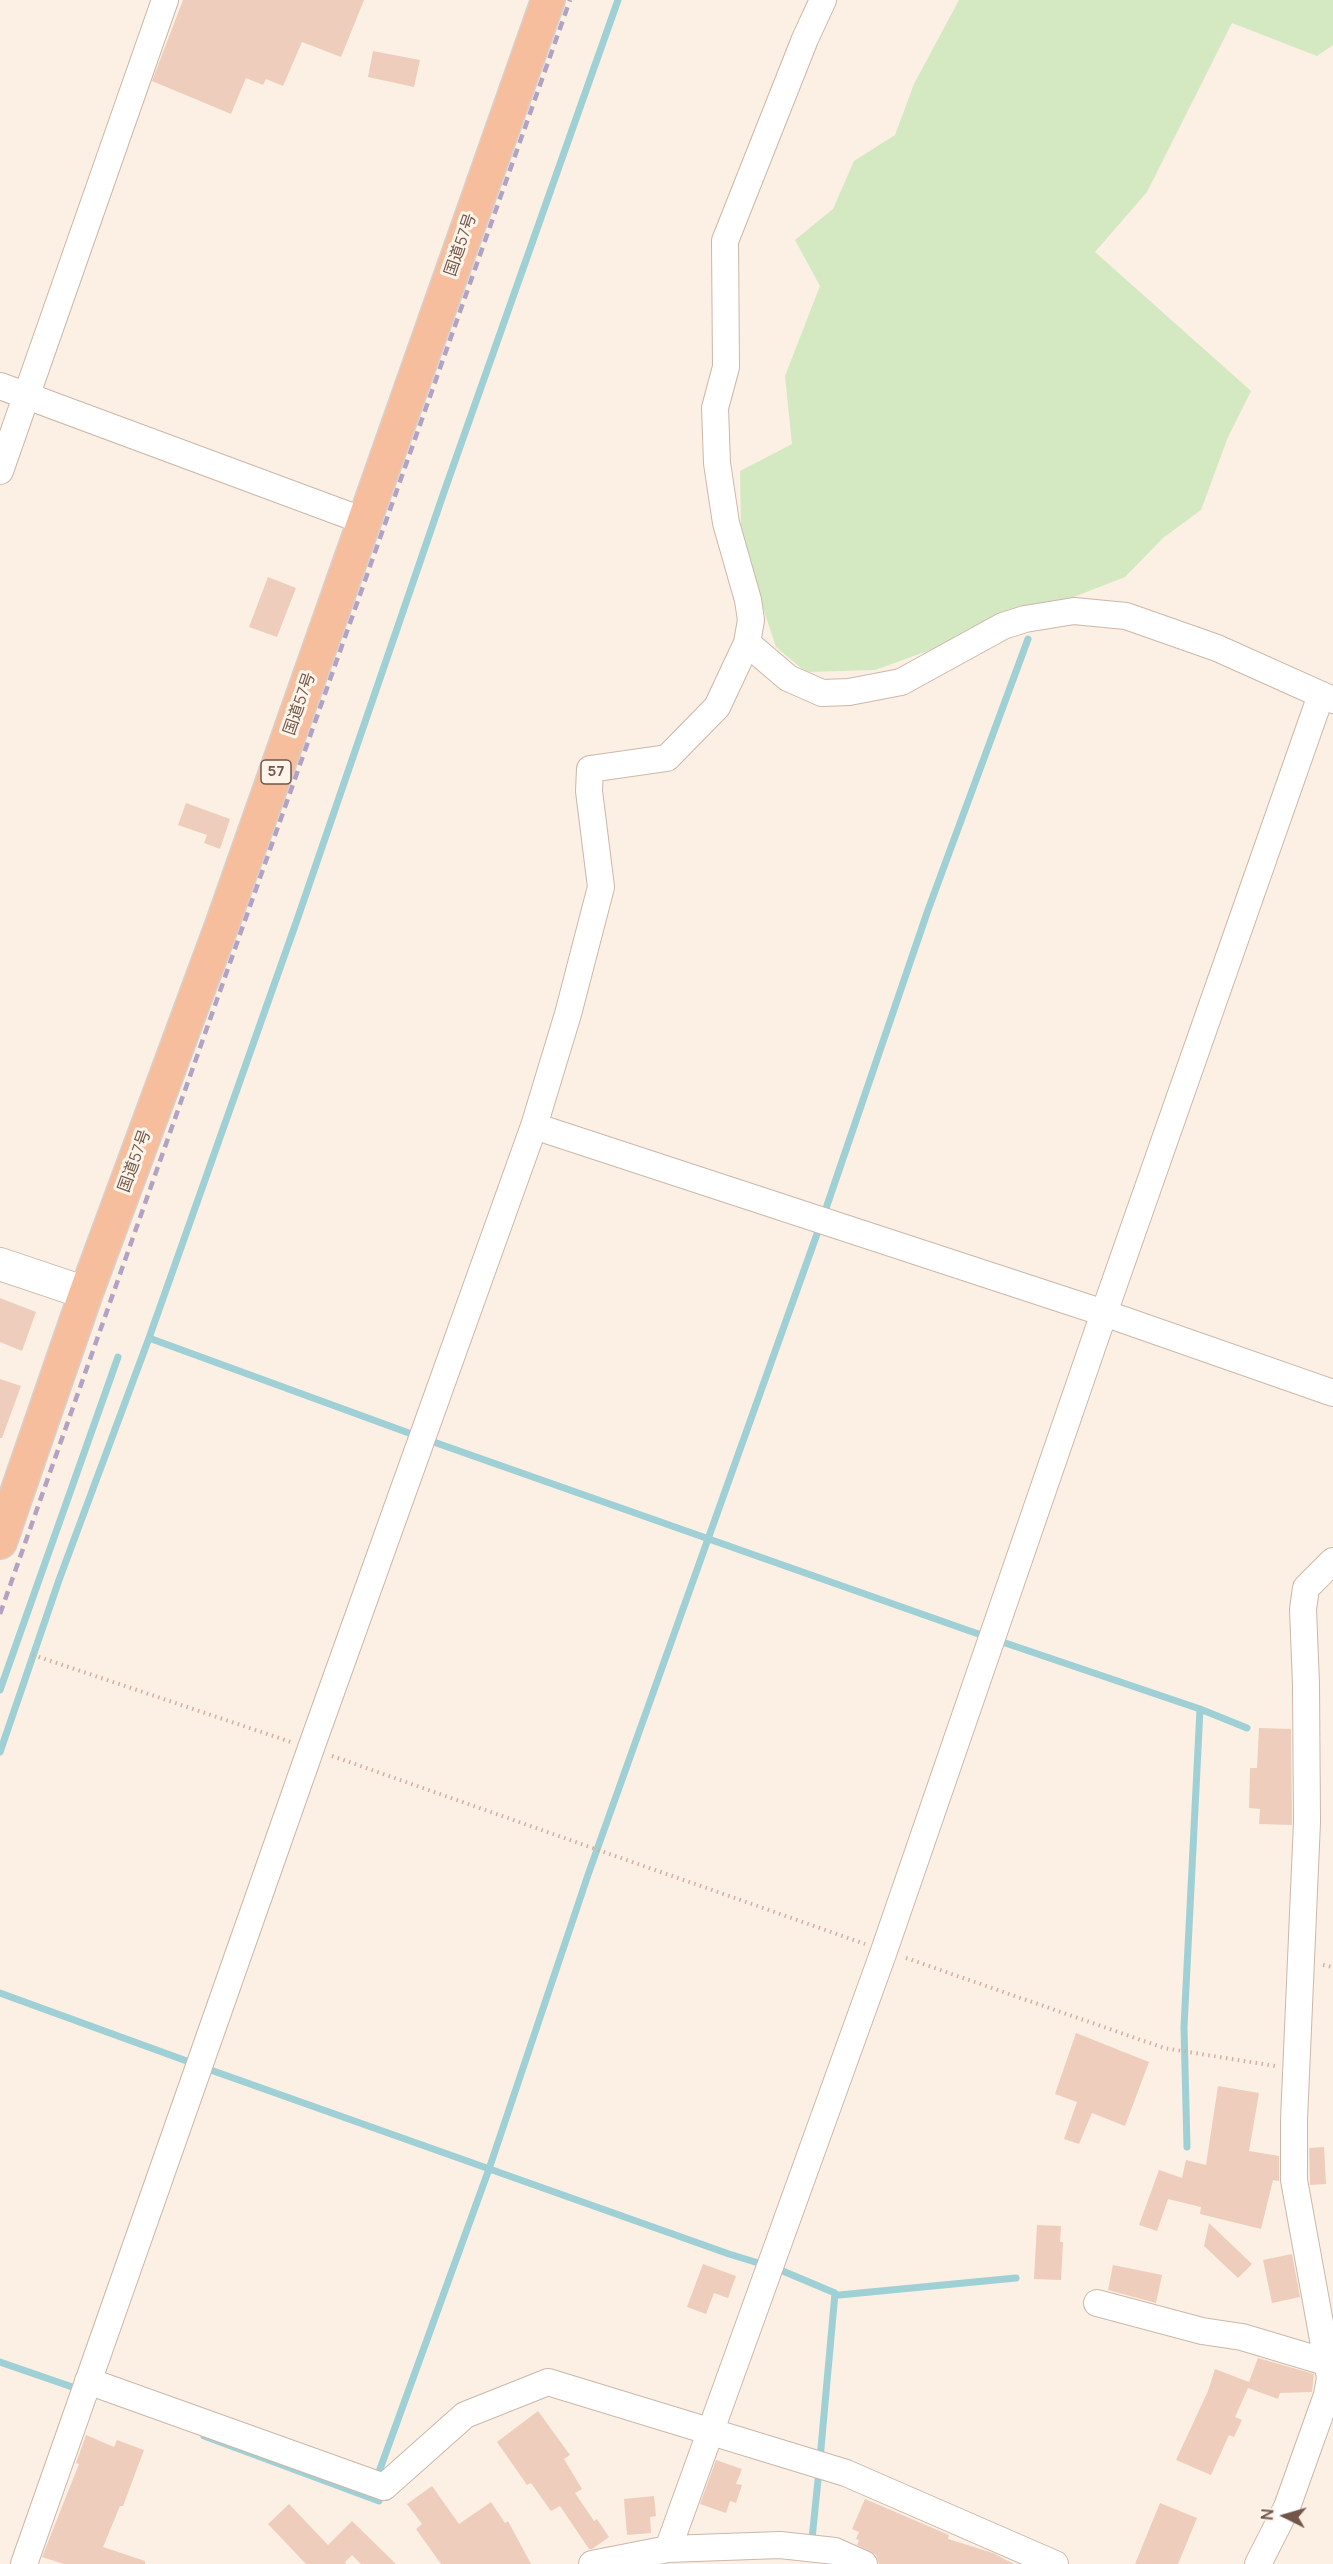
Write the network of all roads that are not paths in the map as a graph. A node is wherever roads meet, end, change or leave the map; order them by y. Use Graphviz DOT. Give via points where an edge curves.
graph roads {
  1 [pos="165,0"];
  2 [pos="548,0"];
  3 [pos="823,0"];
  4 [pos="0,386"];
  5 [pos="27,396"];
  6 [pos="0,471"];
  7 [pos="364,522"];
  8 [pos="747,643"];
  9 [pos="1327,698"];
  10 [pos="534,1126"];
  11 [pos="0,1264"];
  12 [pos="86,1293"];
  13 [pos="1104,1313"];
  14 [pos="1333,1394"];
  15 [pos="0,1542"];
  16 [pos="1333,1561"];
  17 [pos="1097,2303"];
  18 [pos="1331,2373"];
  19 [pos="88,2381"];
  20 [pos="710,2431"];
  21 [pos="668,2549"];
  22 [pos="24,2564"];
  23 [pos="592,2564"];
  24 [pos="864,2564"];
  25 [pos="1055,2564"];
  26 [pos="1258,2564"];
  1 -- 5 [label="street"];
  2 -- 7 [label="highway, 国道57号 / 57"];
  3 -- 8 [label="street" via="725,242 726,367 715,408 717,463 726,523 748,600"];
  4 -- 5 [label="street"];
  5 -- 6 [label="street"];
  5 -- 7 [label="street"];
  7 -- 12 [label="highway, 国道57号 / 57" via="222,925"];
  8 -- 9 [label="street" via="788,678 822,693 849,692 901,682 1003,626 1074,611 1126,616 1217,648"];
  8 -- 10 [label="street" via="717,707 667,758 590,769 601,887"];
  9 -- 13 [label="street"];
  10 -- 13 [label="street"];
  10 -- 19 [label="street"];
  11 -- 12 [label="street"];
  12 -- 15 [label="highway, 国道57号 / 57"];
  13 -- 14 [label="street"];
  13 -- 20 [label="street" via="884,1951"];
  16 -- 18 [label="street" via="1306,1588 1303,1608 1307,1822 1294,2180"];
  17 -- 18 [label="street" via="1202,2331 1274,2345"];
  18 -- 26 [label="street" via="1327,2396 1287,2507"];
  19 -- 20 [label="street" via="384,2487 465,2415 548,2382"];
  19 -- 22 [label="street"];
  20 -- 21 [label="street"];
  20 -- 25 [label="street" via="846,2473"];
  21 -- 23 [label="street"];
  21 -- 24 [label="street" via="780,2545 835,2551"];
}
